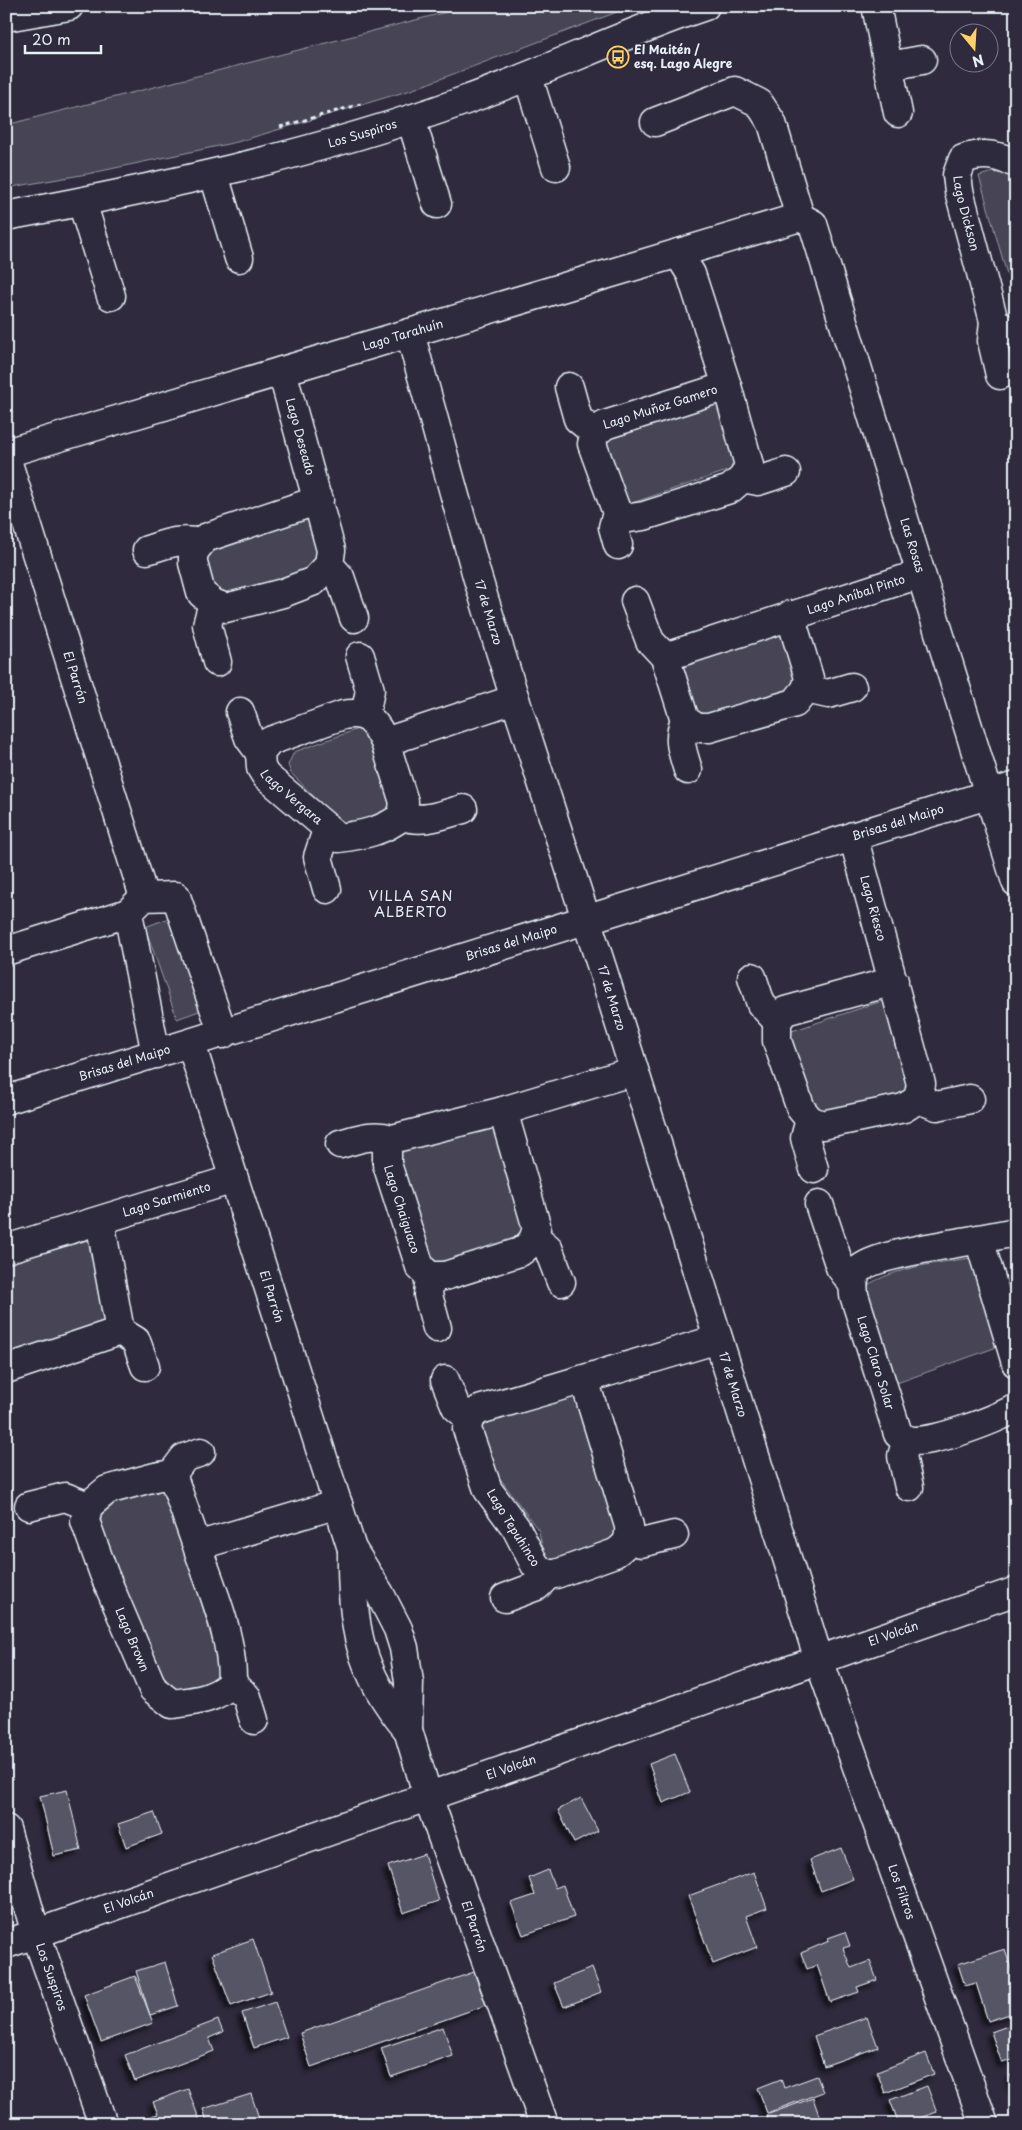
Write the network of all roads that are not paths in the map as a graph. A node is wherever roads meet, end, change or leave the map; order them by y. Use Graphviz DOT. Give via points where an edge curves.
graph roads {
  1 [pos="69,6"];
  2 [pos="705,6"];
  3 [pos="876,6"];
  4 [pos="6,17"];
  5 [pos="922,60"];
  6 [pos="889,66"];
  7 [pos="528,77"];
  8 [pos="898,113"];
  9 [pos="411,119"];
  10 [pos="655,122"];
  11 [pos="1016,163"];
  12 [pos="556,167"];
  13 [pos="214,175"];
  14 [pos="82,202"];
  15 [pos="437,204"];
  16 [pos="6,216"];
  17 [pos="800,217"];
  18 [pos="678,253"];
  19 [pos="239,258"];
  20 [pos="111,296"];
  21 [pos="1005,326"];
  22 [pos="410,333"];
  23 [pos="282,371"];
  24 [pos="1000,376"];
  25 [pos="727,386"];
  26 [pos="569,387"];
  27 [pos="595,433"];
  28 [pos="6,455"];
  29 [pos="786,472"];
  30 [pos="743,478"];
  31 [pos="318,500"];
  32 [pos="616,513"];
  33 [pos="199,543"];
  34 [pos="618,545"];
  35 [pos="147,550"];
  36 [pos="329,565"];
  37 [pos="920,574"];
  38 [pos="635,602"];
  39 [pos="213,603"];
  40 [pos="790,615"];
  41 [pos="354,618"];
  42 [pos="360,656"];
  43 [pos="665,657"];
  44 [pos="217,662"];
  45 [pos="852,687"];
  46 [pos="806,689"];
  47 [pos="515,699"];
  48 [pos="240,712"];
  49 [pos="364,716"];
  50 [pos="685,720"];
  51 [pos="386,742"];
  52 [pos="260,753"];
  53 [pos="688,770"];
  54 [pos="1016,786"];
  55 [pos="990,794"];
  56 [pos="463,809"];
  57 [pos="402,816"];
  58 [pos="327,830"];
  59 [pos="854,836"];
  60 [pos="1016,882"];
  61 [pos="327,890"];
  62 [pos="136,905"];
  63 [pos="586,920"];
  64 [pos="8,946"];
  65 [pos="752,976"];
  66 [pos="894,981"];
  67 [pos="777,1021"];
  68 [pos="222,1034"];
  69 [pos="191,1044"];
  70 [pos="156,1054"];
  71 [pos="634,1071"];
  72 [pos="918,1099"];
  73 [pos="970,1099"];
  74 [pos="6,1100"];
  75 [pos="503,1111"];
  76 [pos="810,1120"];
  77 [pos="392,1139"];
  78 [pos="340,1144"];
  79 [pos="814,1169"];
  80 [pos="234,1179"];
  81 [pos="819,1204"];
  82 [pos="100,1221"];
  83 [pos="1016,1232"];
  84 [pos="535,1237"];
  85 [pos="979,1239"];
  86 [pos="6,1249"];
  87 [pos="430,1276"];
  88 [pos="561,1282"];
  89 [pos="852,1283"];
  90 [pos="437,1328"];
  91 [pos="120,1331"];
  92 [pos="718,1340"];
  93 [pos="1016,1363"];
  94 [pos="145,1366"];
  95 [pos="6,1369"];
  96 [pos="584,1379"];
  97 [pos="445,1380"];
  98 [pos="1016,1408"];
  99 [pos="469,1418"];
  100 [pos="907,1440"];
  101 [pos="202,1452"];
  102 [pos="172,1474"];
  103 [pos="909,1487"];
  104 [pos="338,1504"];
  105 [pos="29,1506"];
  106 [pos="88,1506"];
  107 [pos="674,1535"];
  108 [pos="629,1540"];
  109 [pos="197,1546"];
  110 [pos="352,1548"];
  111 [pos="549,1574"];
  112 [pos="1016,1591"];
  113 [pos="505,1598"];
  114 [pos="819,1660"];
  115 [pos="232,1683"];
  116 [pos="254,1720"];
  117 [pos="408,1730"];
  118 [pos="428,1797"];
  119 [pos="6,1828"];
  120 [pos="36,1934"];
  121 [pos="6,1944"];
  122 [pos="103,2124"];
  123 [pos="544,2124"];
  124 [pos="984,2124"];
  1 -- 4 [label="street"];
  2 -- 7 [label="street, Los Suspiros"];
  3 -- 6 [label="street"];
  5 -- 6 [label="street"];
  6 -- 8 [label="street"];
  7 -- 9 [label="street, Los Suspiros"];
  7 -- 12 [label="street"];
  9 -- 13 [label="street, Los Suspiros"];
  9 -- 15 [label="street"];
  10 -- 17 [label="street" via="735,91 759,103 772,123"];
  11 -- 21 [label="street, Lago Dickson" via="995,155 978,155 963,159 957,175 959,191"];
  13 -- 14 [label="street, Los Suspiros"];
  13 -- 19 [label="street"];
  14 -- 16 [label="street, Los Suspiros"];
  14 -- 20 [label="street"];
  17 -- 18 [label="street, Lago Tarahuín"];
  17 -- 37 [label="street, Las Rosas" via="813,224"];
  18 -- 22 [label="street, Lago Tarahuín"];
  18 -- 25 [label="street, Lago Muñoz Gamero" via="690,274"];
  21 -- 24 [label="street, Lago Dickson" via="992,341"];
  22 -- 23 [label="street, Lago Tarahuín"];
  22 -- 47 [label="street, 17 de Marzo" via="477,576"];
  23 -- 28 [label="street, Lago Tarahuín"];
  23 -- 31 [label="street, Lago Deseado"];
  25 -- 27 [label="street, Lago Muñoz Gamero" via="606,425"];
  25 -- 30 [label="street, Lago Muñoz Gamero" via="749,464"];
  26 -- 27 [label="street, Lago Muñoz Gamero" via="578,419"];
  27 -- 32 [label="street, Lago Muñoz Gamero" via="592,444"];
  28 -- 62 [label="street, El Parrón"];
  29 -- 30 [label="street" via="758,481"];
  30 -- 32 [label="street" via="730,489 644,516 630,518"];
  31 -- 33 [label="street" via="210,535"];
  31 -- 36 [label="street, Lago Deseado" via="331,550"];
  32 -- 34 [label="street, Lago Muñoz Gamero" via="614,527"];
  33 -- 35 [label="street" via="177,540"];
  33 -- 39 [label="street" via="192,563 202,593"];
  36 -- 39 [label="street" via="314,581 283,593 226,608"];
  36 -- 41 [label="street" via="340,577"];
  37 -- 40 [label="street, Lago Aníbal Pinto"];
  37 -- 55 [label="street, Las Rosas"];
  38 -- 43 [label="street" via="650,642"];
  39 -- 44 [label="street" via="207,625"];
  40 -- 43 [label="street, Lago Aníbal Pinto"];
  40 -- 46 [label="street, Lago Aníbal Pinto" via="809,678"];
  42 -- 49 [label="street" via="370,690"];
  43 -- 50 [label="street"];
  45 -- 46 [label="street" via="828,694"];
  46 -- 50 [label="street" via="795,702 710,728 697,728"];
  47 -- 51 [label="street"];
  47 -- 63 [label="street, 17 de Marzo"];
  48 -- 52 [label="street" via="249,738"];
  49 -- 51 [label="street" via="377,724"];
  49 -- 52 [label="street, Lago Vergara" via="354,713 343,715 270,741"];
  50 -- 53 [label="street" via="680,740"];
  51 -- 57 [label="street" via="404,802"];
  52 -- 58 [label="street, Lago Vergara" via="261,768 266,776"];
  54 -- 55 [label="street, Brisas del Maipo"];
  55 -- 59 [label="street, Brisas del Maipo"];
  55 -- 60 [label="street, Las Rosas"];
  56 -- 57 [label="street" via="426,819 412,820"];
  57 -- 58 [label="street, Lago Vergara" via="390,826 361,835 339,838"];
  58 -- 61 [label="street" via="318,858"];
  59 -- 63 [label="street, Brisas del Maipo"];
  59 -- 66 [label="street, Lago Riesco"];
  62 -- 64 [label="street"];
  62 -- 68 [label="street" via="176,896"];
  62 -- 70 [label="street, El Parrón"];
  63 -- 68 [label="street, Brisas del Maipo"];
  63 -- 71 [label="street, 17 de Marzo"];
  65 -- 67 [label="street" via="761,1004"];
  66 -- 67 [label="street" via="785,1011"];
  66 -- 72 [label="street, Lago Riesco" via="921,1084"];
  67 -- 76 [label="street" via="777,1041 801,1109"];
  68 -- 69 [label="street, Brisas del Maipo"];
  69 -- 70 [label="street, Brisas del Maipo"];
  69 -- 80 [label="street, El Parrón"];
  70 -- 74 [label="street, Brisas del Maipo"];
  71 -- 75 [label="street"];
  71 -- 92 [label="street, 17 de Marzo"];
  72 -- 73 [label="street" via="936,1106"];
  72 -- 76 [label="street" via="904,1108 822,1125"];
  75 -- 77 [label="street"];
  75 -- 84 [label="street" via="536,1225"];
  76 -- 79 [label="street" via="805,1138"];
  77 -- 78 [label="street" via="371,1136"];
  77 -- 87 [label="street, Lago Chaiguaco" via="387,1147 387,1164 420,1267"];
  80 -- 82 [label="street, Lago Sarmiento"];
  80 -- 104 [label="street, El Parrón"];
  81 -- 89 [label="street, Lago Claro Solar" via="840,1268"];
  82 -- 86 [label="street, Lago Sarmiento"];
  82 -- 91 [label="street"];
  83 -- 85 [label="street"];
  84 -- 87 [label="street" via="520,1252 445,1276"];
  84 -- 88 [label="street" via="548,1248"];
  85 -- 89 [label="street" via="874,1260 858,1270"];
  85 -- 93 [label="street"];
  87 -- 90 [label="street" via="428,1295"];
  89 -- 100 [label="street, Lago Claro Solar" via="898,1434"];
  91 -- 94 [label="street" via="136,1341"];
  91 -- 95 [label="street"];
  92 -- 96 [label="street"];
  92 -- 114 [label="street, 17 de Marzo"];
  96 -- 99 [label="street" via="479,1410"];
  96 -- 108 [label="street" via="629,1526"];
  97 -- 99 [label="street" via="456,1407"];
  98 -- 100 [label="street" via="999,1417 926,1440"];
  99 -- 111 [label="street, Lago Tepuhinco" via="467,1429 484,1482 516,1528 535,1565"];
  100 -- 103 [label="street" via="902,1456"];
  101 -- 102 [label="street" via="184,1458"];
  102 -- 106 [label="street" via="107,1490"];
  102 -- 109 [label="street"];
  104 -- 109 [label="street"];
  104 -- 110 [label="street, El Parrón"];
  105 -- 106 [label="street" via="65,1497"];
  106 -- 115 [label="street, Lago Brown" via="85,1521 97,1556 152,1689 172,1704 204,1700 223,1692"];
  107 -- 108 [label="street" via="641,1544"];
  108 -- 111 [label="street, Lago Tepuhinco" via="615,1553"];
  109 -- 115 [label="street" via="226,1635"];
  110 -- 117 [label="street, El Parrón" via="390,1613 404,1648 409,1682"];
  110 -- 117 [label="street, El Parrón" via="352,1600 359,1643 374,1682"];
  111 -- 113 [label="street, Lago Tepuhinco" via="536,1586"];
  112 -- 114 [label="street, El Volcán"];
  114 -- 118 [label="street, El Volcán"];
  114 -- 124 [label="street, Los Filtros"];
  115 -- 116 [label="street" via="247,1697"];
  117 -- 118 [label="street, El Parrón"];
  118 -- 120 [label="street, El Volcán"];
  118 -- 123 [label="street, El Parrón"];
  119 -- 120 [label="street, Los Suspiros"];
  120 -- 121 [label="street, El Volcán"];
  120 -- 122 [label="street, Los Suspiros"];
}
